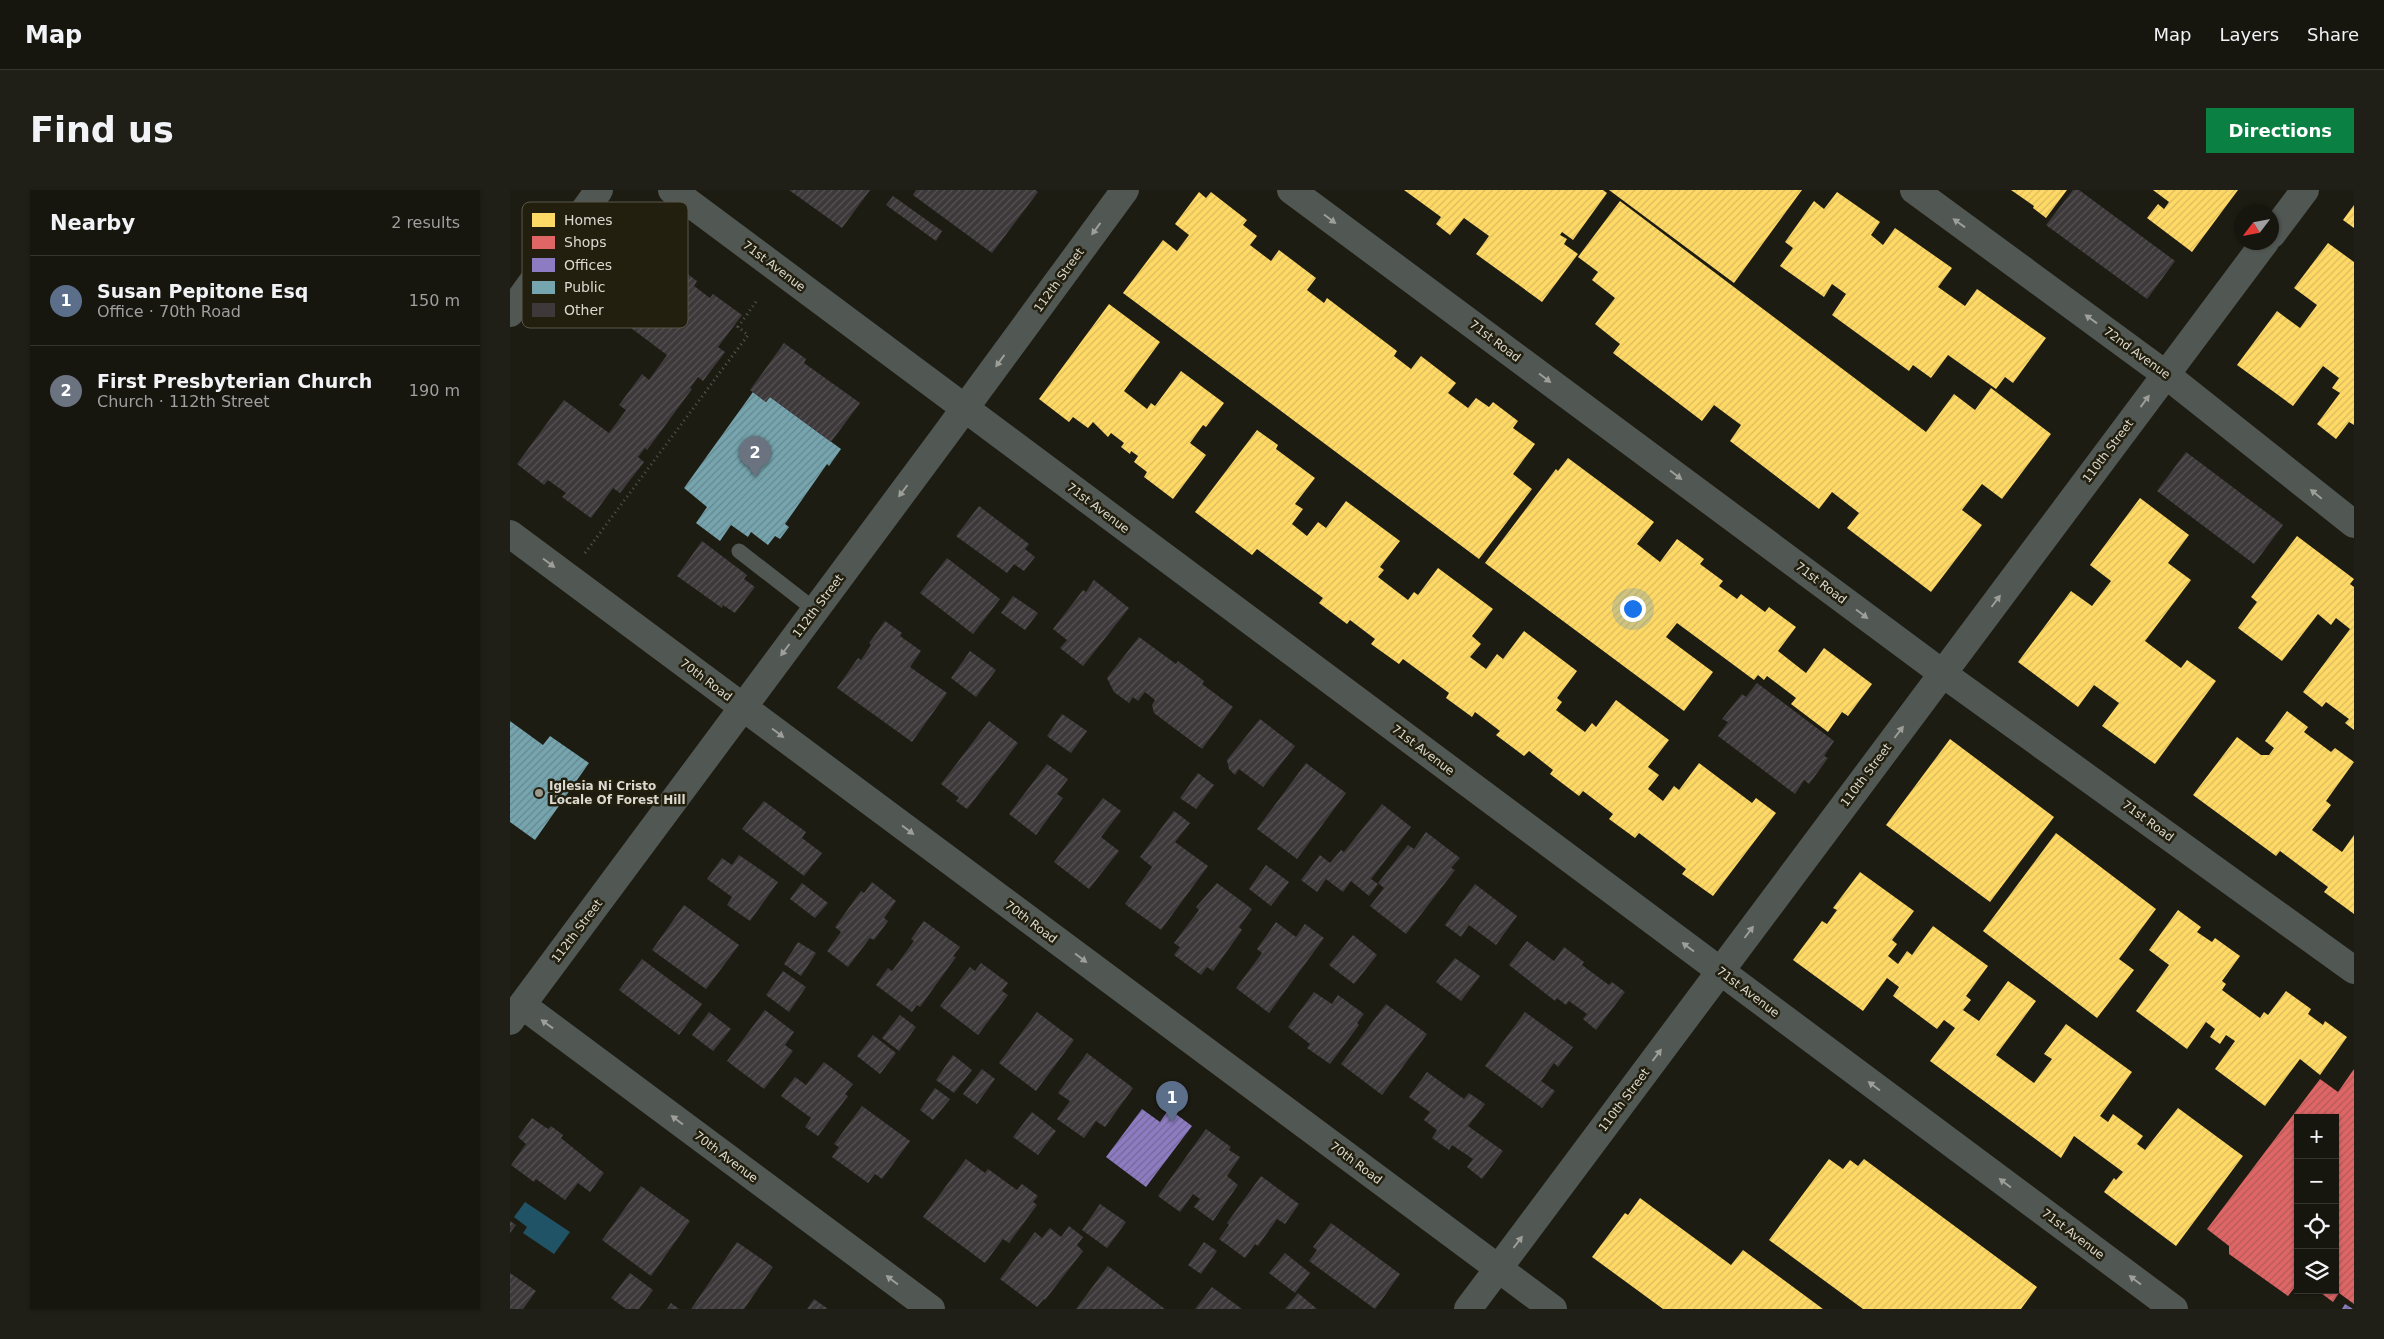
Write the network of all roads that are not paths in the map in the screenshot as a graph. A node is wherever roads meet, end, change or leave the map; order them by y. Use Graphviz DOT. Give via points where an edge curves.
graph roads {
  1 [pos="599,190"];
  2 [pos="672,190"];
  3 [pos="1125,190"];
  4 [pos="1291,190"];
  5 [pos="1914,190"];
  6 [pos="2305,190"];
  7 [pos="590,202"];
  8 [pos="2279,225"];
  9 [pos="2259,250"];
  10 [pos="522,296"];
  11 [pos="510,313"];
  12 [pos="2165,374"];
  13 [pos="965,408"];
  14 [pos="2354,524"];
  15 [pos="510,534"];
  16 [pos="739,551"];
  17 [pos="815,610"];
  18 [pos="1942,673"];
  19 [pos="743,707"];
  20 [pos="2354,970"];
  21 [pos="1720,971"];
  22 [pos="516,1013"];
  23 [pos="1498,1268"];
  24 [pos="931,1309"];
  25 [pos="1468,1309"];
  26 [pos="1553,1309"];
  27 [pos="2174,1309"];
  1 -- 7 [label="street"];
  2 -- 13 [label="street, 71st Avenue"];
  3 -- 13 [label="street, 112th Street, one-way"];
  4 -- 18 [label="street, 71st Road, one-way"];
  12 -- 5 [label="street, 72nd Avenue, one-way"];
  6 -- 8 [label="street"];
  9 -- 12 [label="street, 110th Street"];
  10 -- 11 [label="street"];
  14 -- 12 [label="street, 72nd Avenue, one-way"];
  18 -- 12 [label="street, 110th Street, one-way"];
  13 -- 17 [label="street, 112th Street, one-way"];
  21 -- 13 [label="street, 71st Avenue, one-way"];
  15 -- 19 [label="street, 70th Road, one-way"];
  16 -- 17 [label="lane"];
  17 -- 19 [label="street, 112th Street, one-way"];
  18 -- 20 [label="street, 71st Road"];
  21 -- 18 [label="street, 110th Street, one-way"];
  19 -- 22 [label="street, 112th Street"];
  19 -- 23 [label="street, 70th Road, one-way"];
  23 -- 21 [label="street, 110th Street, one-way"];
  27 -- 21 [label="street, 71st Avenue, one-way"];
  24 -- 22 [label="street, 70th Avenue, one-way"];
  23 -- 25 [label="street, 110th Street"];
  23 -- 26 [label="street, 70th Road"];
}
